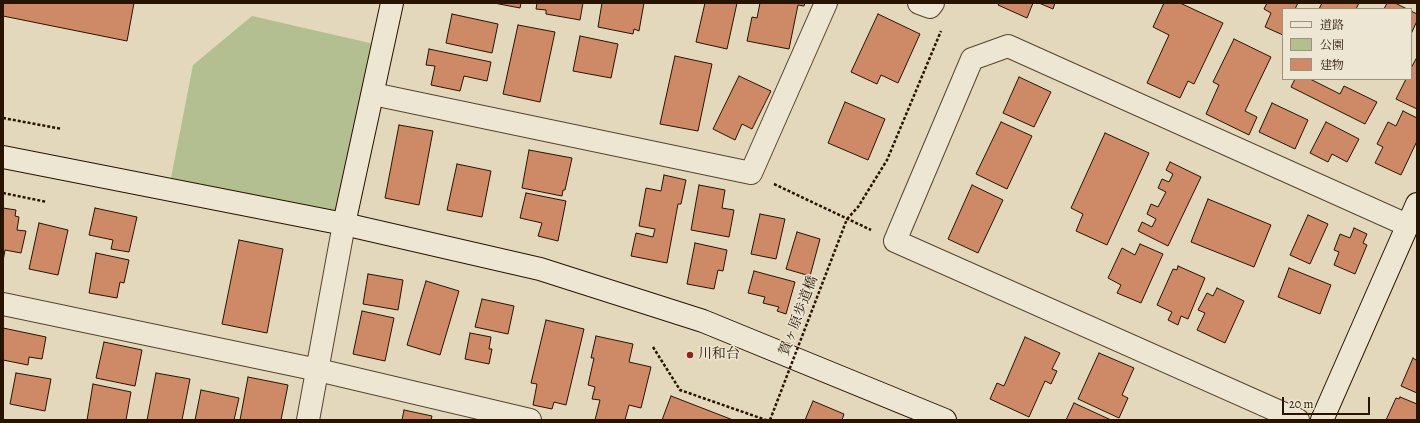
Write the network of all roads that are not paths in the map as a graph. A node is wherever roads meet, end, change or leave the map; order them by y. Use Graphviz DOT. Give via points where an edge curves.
graph roads {
  1 [pos="392,3"];
  2 [pos="826,3"];
  3 [pos="919,3"];
  4 [pos="933,3"];
  5 [pos="373,94"];
  6 [pos="3,157"];
  7 [pos="1417,204"];
  8 [pos="344,224"];
  9 [pos="1407,225"];
  10 [pos="3,304"];
  11 [pos="318,370"];
  12 [pos="308,420"];
  13 [pos="530,420"];
  14 [pos="945,420"];
  15 [pos="1298,420"];
  16 [pos="1322,420"];
  1 -- 5 [label="street"];
  2 -- 5 [label="street" via="751,173"];
  3 -- 4 [label="street" via="930,7"];
  5 -- 8 [label="street"];
  6 -- 8 [label="street"];
  7 -- 9 [label="street"];
  8 -- 11 [label="street"];
  8 -- 14 [label="street" via="540,269 703,321"];
  9 -- 15 [label="street" via="1008,46 972,59 895,241"];
  9 -- 16 [label="street"];
  10 -- 11 [label="street"];
  11 -- 12 [label="street"];
  11 -- 13 [label="street"];
}
